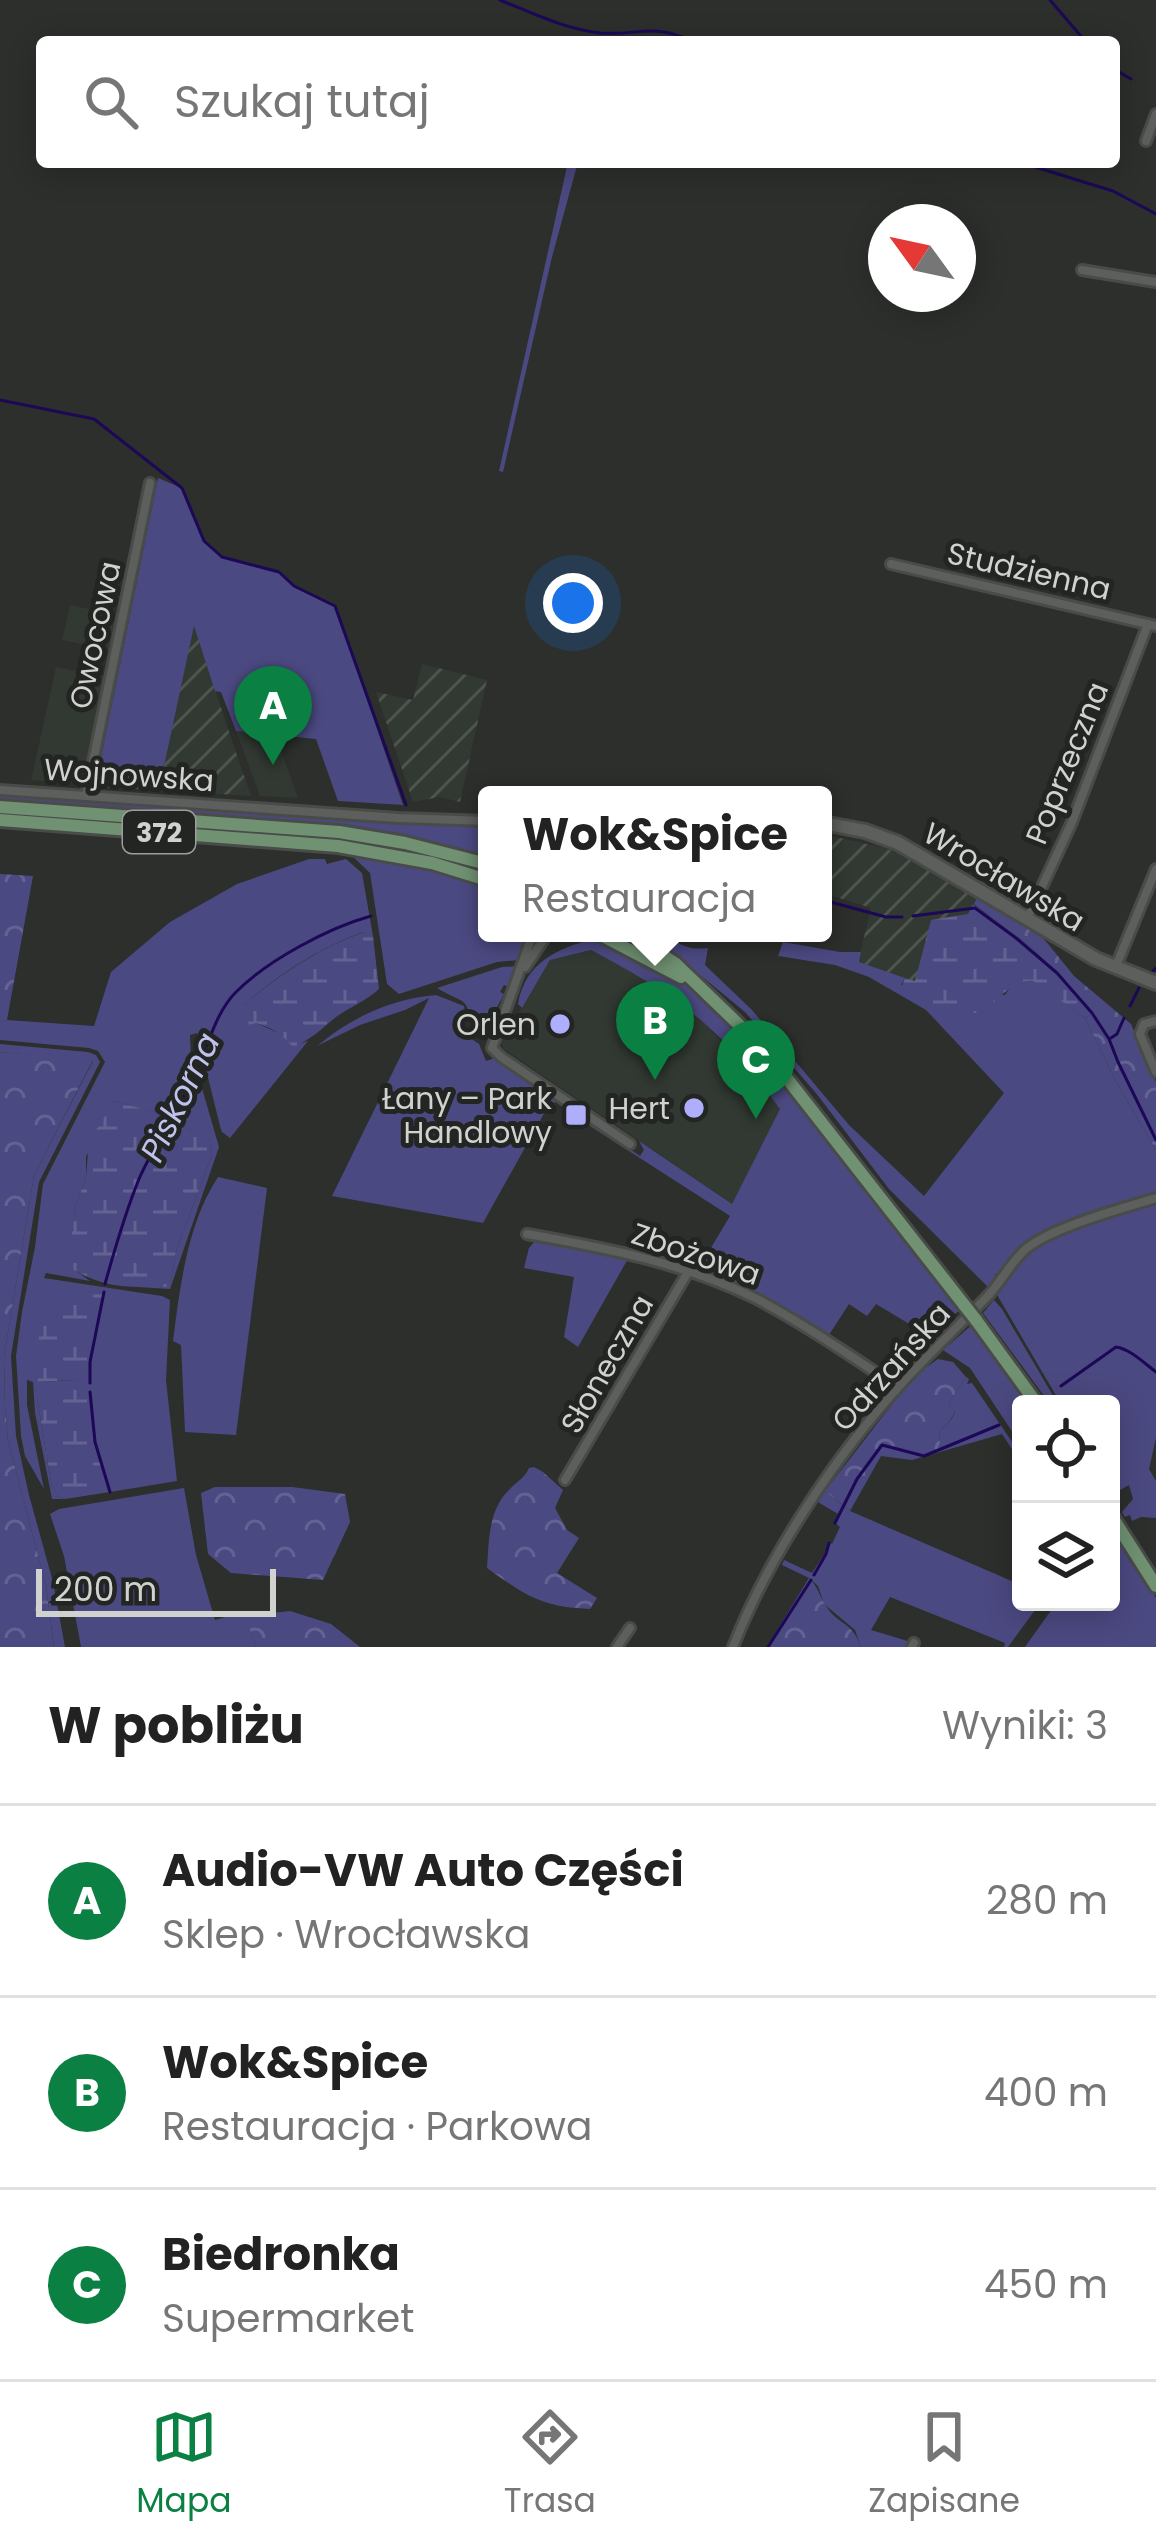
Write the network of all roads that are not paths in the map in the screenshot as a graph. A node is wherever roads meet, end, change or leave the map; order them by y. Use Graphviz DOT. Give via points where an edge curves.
graph roads {
  1 [pos="1156,114"];
  2 [pos="1146,141"];
  3 [pos="1082,270"];
  4 [pos="1156,282"];
  5 [pos="150,483"];
  6 [pos="891,563"];
  7 [pos="1152,625"];
  8 [pos="0,790"];
  9 [pos="86,796"];
  10 [pos="0,807"];
  11 [pos="0,820"];
  12 [pos="478,820"];
  13 [pos="832,825"];
  14 [pos="478,862"];
  15 [pos="1156,868"];
  16 [pos="478,877"];
  17 [pos="1027,919"];
  18 [pos="530,942"];
  19 [pos="542,942"];
  20 [pos="614,942"];
  21 [pos="643,942"];
  22 [pos="1116,968"];
  23 [pos="521,973"];
  24 [pos="1156,983"];
  25 [pos="702,989"];
  26 [pos="1156,1021"];
  27 [pos="1156,1072"];
  28 [pos="630,1144"];
  29 [pos="1156,1198"];
  30 [pos="527,1234"];
  31 [pos="688,1272"];
  32 [pos="898,1387"];
  33 [pos="1030,1395"];
  34 [pos="566,1480"];
  35 [pos="1120,1529"];
  36 [pos="1156,1586"];
  37 [pos="630,1628"];
  38 [pos="617,1647"];
  39 [pos="733,1647"];
  1 -- 2 [label="street"];
  3 -- 4 [label="street"];
  5 -- 9 [label="street, Owocowa"];
  6 -- 7 [label="street, Studzienna"];
  7 -- 17 [label="street, Poprzeczna"];
  8 -- 9 [label="street, Wojnowska"];
  9 -- 12 [label="street, Wojnowska"];
  10 -- 14 [label="main road, 372" via="339,832"];
  11 -- 16 [label="main road, 372" via="338,846"];
  13 -- 17 [label="main road, Wrocławska" via="898,843"];
  15 -- 22 [label="street"];
  17 -- 22 [label="main road, Wrocławska"];
  18 -- 23 [label="street"];
  19 -- 23 [label="street"];
  20 -- 25 [label="main road"];
  21 -- 25 [label="main road"];
  22 -- 24 [label="main road, Wrocławska"];
  23 -- 28 [label="street" via="494,1052"];
  25 -- 33 [label="main road, bridge" via="781,1068"];
  26 -- 27 [label="street" via="1144,1024 1140,1040"];
  29 -- 32 [label="street, Odrzańska" via="1029,1246"];
  30 -- 31 [label="street, Zbożowa"];
  31 -- 32 [label="street, Zbożowa" via="754,1298"];
  31 -- 34 [label="street, Słoneczna"];
  32 -- 39 [label="street, Odrzańska" via="795,1527"];
  35 -- 36 [label="main road"];
  37 -- 38 [label="street"];
}
